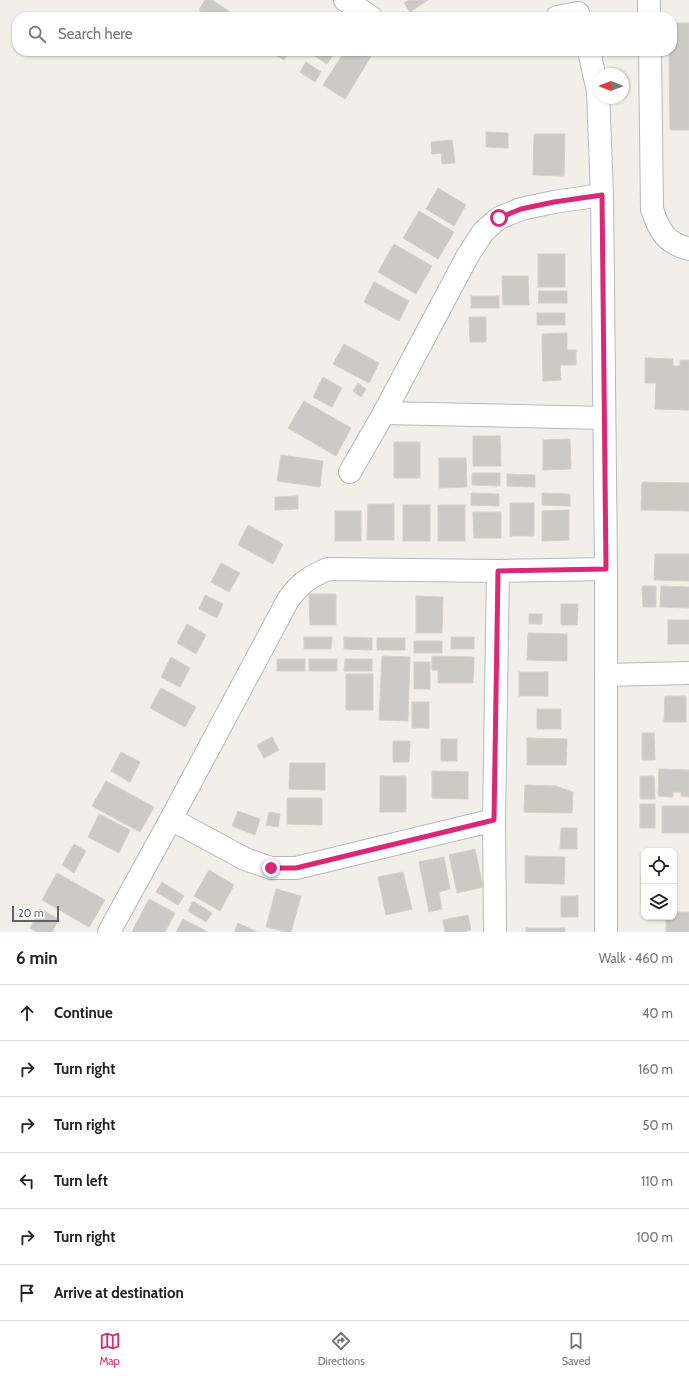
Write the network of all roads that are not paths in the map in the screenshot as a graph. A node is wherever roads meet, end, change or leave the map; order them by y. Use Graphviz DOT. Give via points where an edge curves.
graph roads {
  1 [pos="345,0"];
  2 [pos="649,0"];
  3 [pos="363,12"];
  4 [pos="649,12"];
  5 [pos="589,56"];
  6 [pos="650,56"];
  7 [pos="602,195"];
  8 [pos="689,249"];
  9 [pos="384,413"];
  10 [pos="604,418"];
  11 [pos="350,472"];
  12 [pos="606,569"];
  13 [pos="498,571"];
  14 [pos="689,673"];
  15 [pos="606,675"];
  16 [pos="171,819"];
  17 [pos="494,820"];
  18 [pos="109,932"];
  19 [pos="496,932"];
  20 [pos="606,932"];
  1 -- 3 [label="street"];
  2 -- 4 [label="street"];
  5 -- 7 [label="street" via="598,91"];
  6 -- 8 [label="street" via="652,209 661,233 679,246"];
  7 -- 9 [label="street" via="521,209 499,218 483,232 467,257"];
  7 -- 10 [label="street"];
  9 -- 10 [label="street"];
  9 -- 11 [label="street"];
  10 -- 12 [label="street"];
  12 -- 13 [label="street"];
  12 -- 15 [label="street"];
  13 -- 16 [label="street" via="328,569 305,580 296,587 288,600"];
  13 -- 17 [label="street"];
  14 -- 15 [label="street"];
  15 -- 20 [label="street"];
  16 -- 17 [label="street" via="245,859 271,868 296,868"];
  16 -- 18 [label="street"];
  17 -- 19 [label="street"];
}
